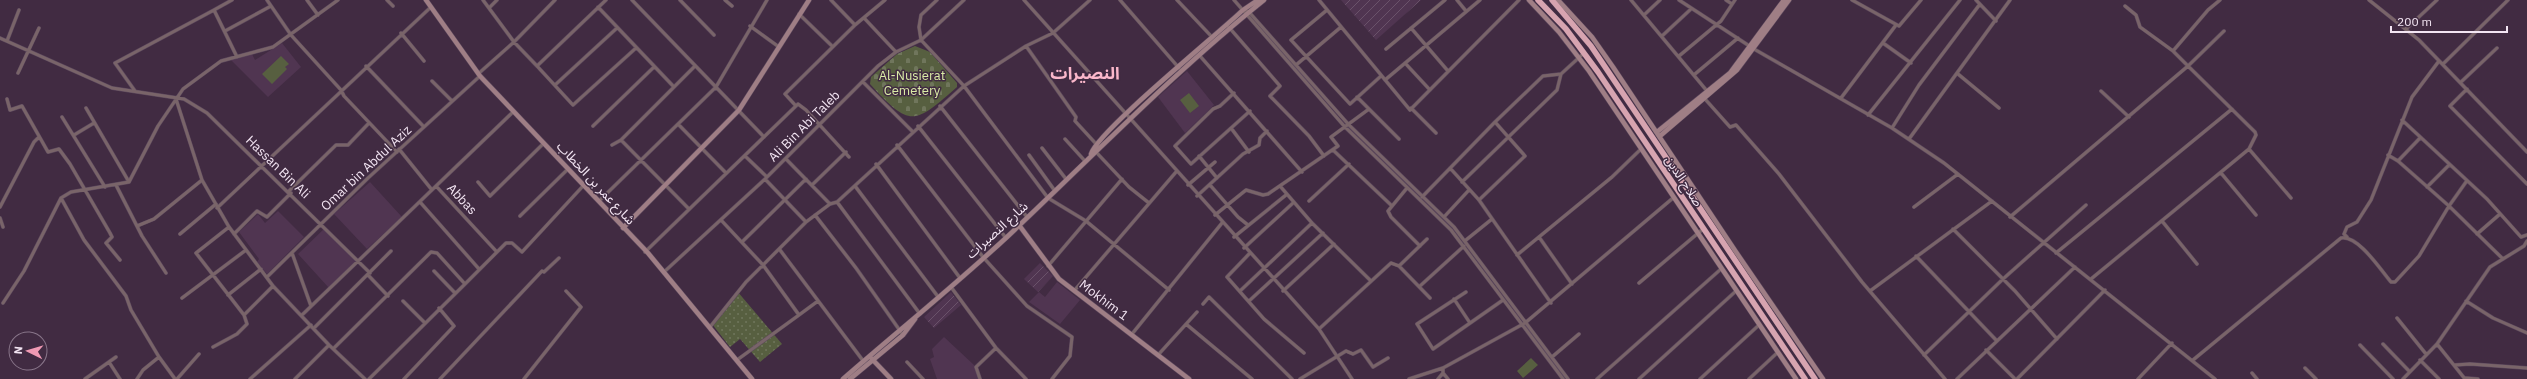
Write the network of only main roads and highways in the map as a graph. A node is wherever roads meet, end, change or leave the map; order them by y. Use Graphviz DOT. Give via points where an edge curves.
graph roads {
  1 [pos="1538,0"];
  2 [pos="1552,0"];
  3 [pos="1595,53"];
  4 [pos="1585,55"];
  5 [pos="1803,361"];
  6 [pos="1796,366"];
  7 [pos="1804,379"];
  8 [pos="1815,379"];
  1 -- 4 [label="highway, صلاح الدين" via="1566,29"];
  2 -- 3 [label="highway, صلاح الدين" via="1570,19"];
  3 -- 4 [label="highway"];
  3 -- 5 [label="highway, صلاح الدين"];
  4 -- 6 [label="highway, صلاح الدين"];
  5 -- 6 [label="highway" via="1801,366"];
  5 -- 8 [label="highway, صلاح الدين"];
  6 -- 7 [label="highway, صلاح الدين"];
}
